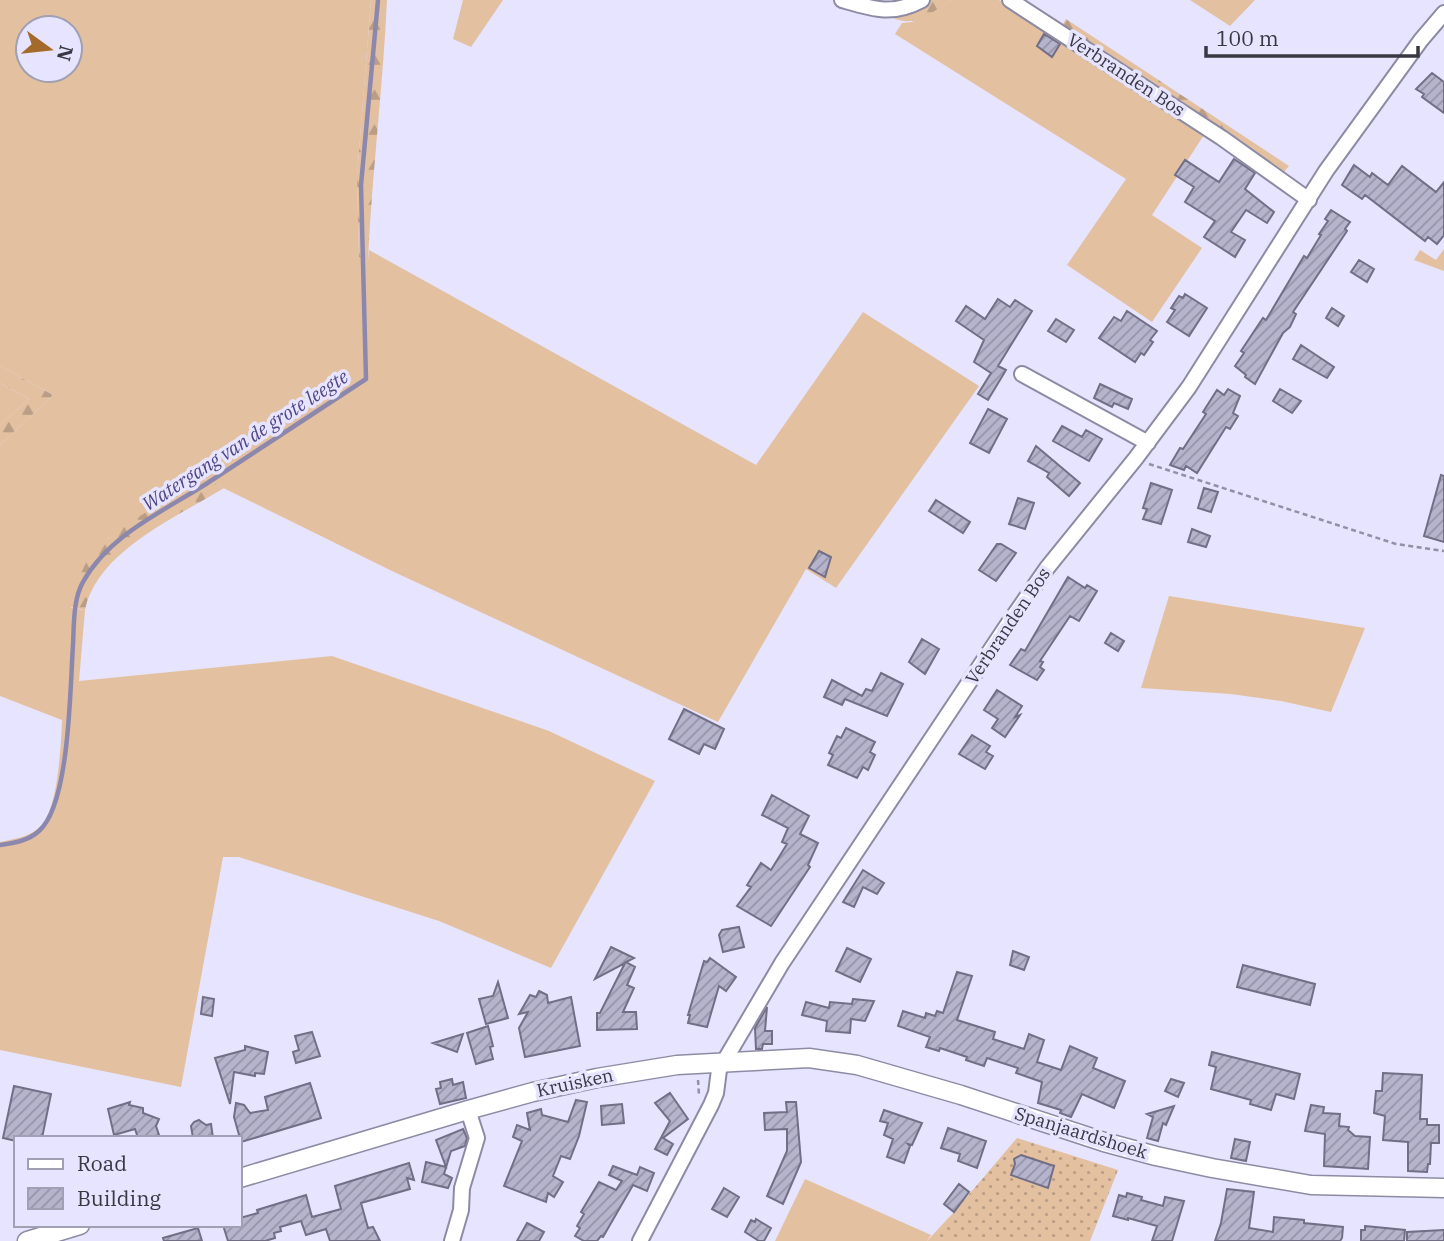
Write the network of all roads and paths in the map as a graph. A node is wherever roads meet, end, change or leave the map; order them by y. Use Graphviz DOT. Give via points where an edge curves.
graph roads {
  1 [pos="842,0"];
  2 [pos="922,0"];
  3 [pos="1010,0"];
  4 [pos="1444,13"];
  5 [pos="1309,200"];
  6 [pos="1022,374"];
  7 [pos="1148,443"];
  8 [pos="1136,458"];
  9 [pos="1444,551"];
  10 [pos="723,1062"];
  11 [pos="468,1110"];
  12 [pos="242,1177"];
  13 [pos="1444,1188"];
  14 [pos="73,1227"];
  15 [pos="27,1241"];
  16 [pos="452,1241"];
  17 [pos="640,1241"];
  1 -- 2 [label="street" via="885,11"];
  3 -- 5 [label="street, Verbranden Bos"];
  4 -- 5 [label="street, Verbranden Bos" via="1354,131"];
  5 -- 7 [label="street, Verbranden Bos"];
  6 -- 7 [label="street"];
  7 -- 8 [label="street, Verbranden Bos"];
  8 -- 9 [label="path" via="1396,544"];
  8 -- 10 [label="street, Verbranden Bos" via="1008,624 782,963"];
  10 -- 11 [label="street, Kruisken" via="597,1078"];
  10 -- 13 [label="street, Spanjaardshoek" via="809,1058 857,1065 1104,1142 1255,1177 1311,1185"];
  10 -- 17 [label="street" via="711,1105"];
  11 -- 12 [label="street, Kruisken"];
  11 -- 16 [label="street" via="477,1138"];
  14 -- 15 [label="street"];
}
